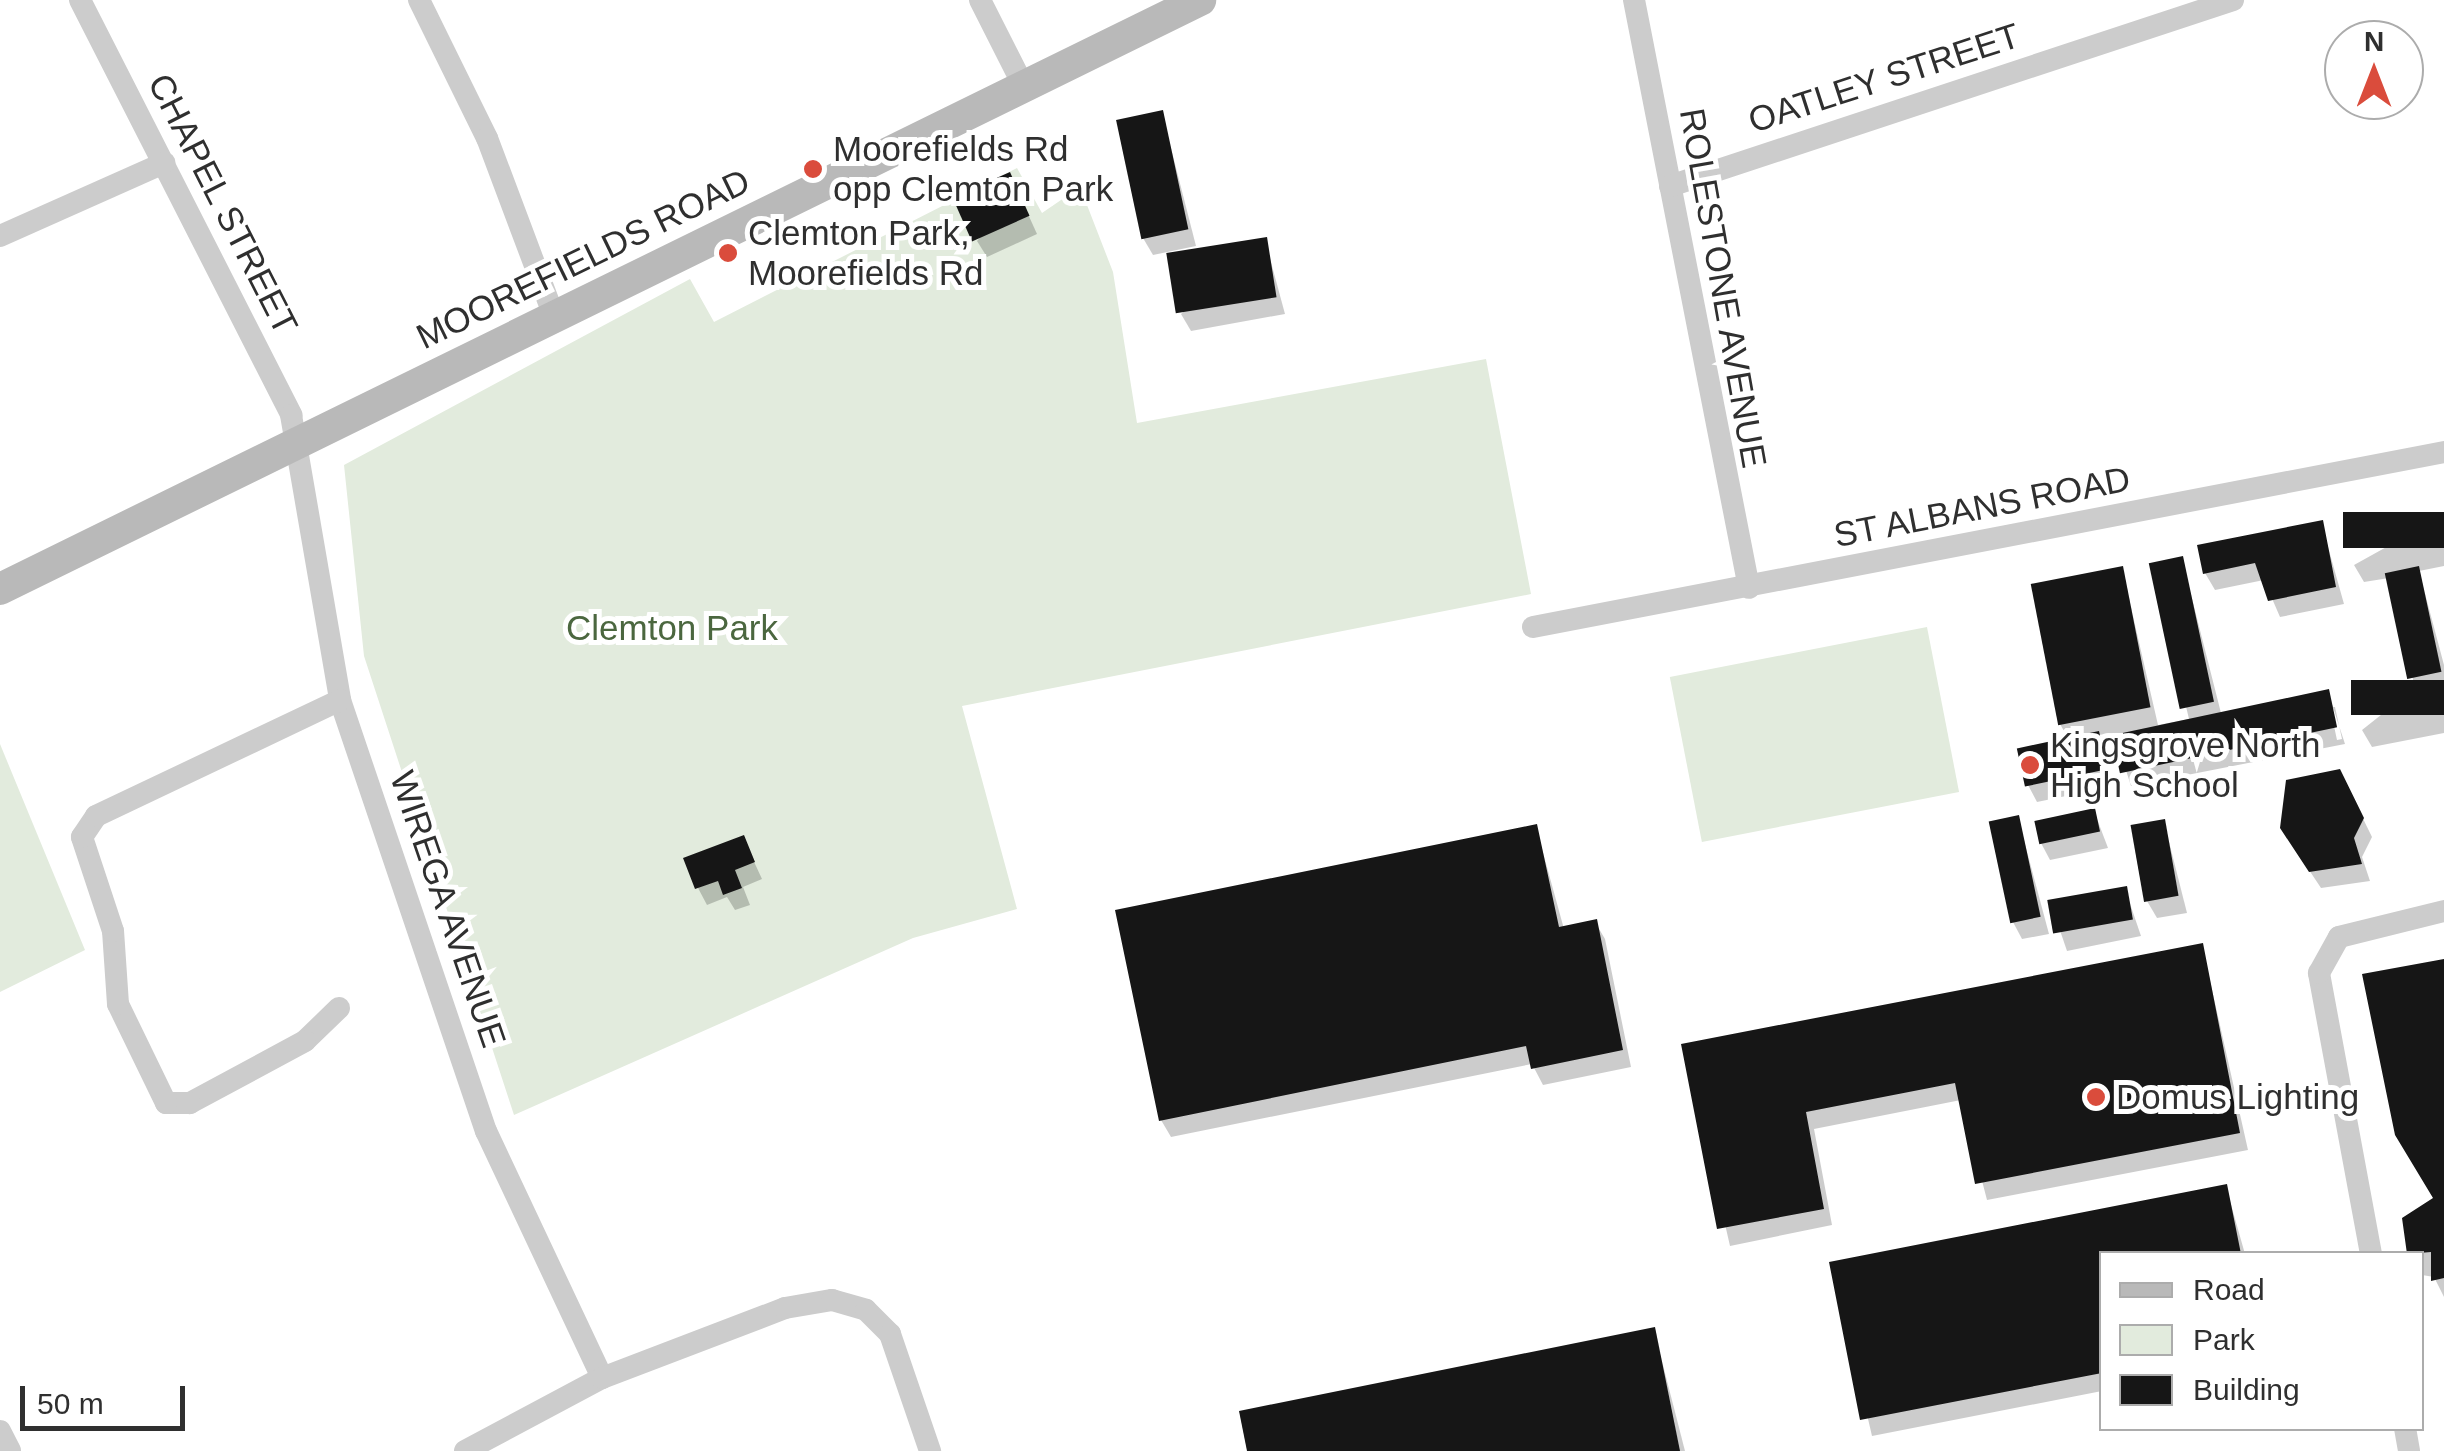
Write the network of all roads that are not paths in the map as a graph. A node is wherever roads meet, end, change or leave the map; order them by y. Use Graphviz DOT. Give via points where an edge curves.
graph roads {
  1 [pos="80,0"];
  2 [pos="419,0"];
  3 [pos="980,0"];
  4 [pos="1200,0"];
  5 [pos="1634,0"];
  6 [pos="2233,0"];
  7 [pos="1024,87"];
  8 [pos="164,163"];
  9 [pos="1670,186"];
  10 [pos="0,236"];
  11 [pos="554,316"];
  12 [pos="298,441"];
  13 [pos="2444,452"];
  14 [pos="1749,588"];
  15 [pos="0,589"];
  16 [pos="1532,627"];
  17 [pos="340,700"];
  18 [pos="2444,911"];
  19 [pos="339,1008"];
  20 [pos="2370,1251"];
  21 [pos="602,1378"];
  22 [pos="0,1431"];
  23 [pos="10,1451"];
  24 [pos="465,1451"];
  25 [pos="930,1451"];
  1 -- 8 [label="street, CHAPEL STREET"];
  2 -- 11 [label="street" via="487,138"];
  3 -- 7 [label="street"];
  4 -- 7 [label="main road, MOOREFIELDS ROAD"];
  5 -- 9 [label="street, ROLESTONE AVENUE"];
  6 -- 9 [label="street, OATLEY STREET"];
  7 -- 11 [label="main road, MOOREFIELDS ROAD"];
  8 -- 10 [label="street"];
  8 -- 12 [label="street, CHAPEL STREET"];
  9 -- 14 [label="street, ROLESTONE AVENUE"];
  11 -- 12 [label="main road, MOOREFIELDS ROAD"];
  12 -- 15 [label="main road, MOOREFIELDS ROAD"];
  12 -- 17 [label="street, WIREGA AVENUE"];
  13 -- 14 [label="street, ST ALBANS ROAD"];
  14 -- 16 [label="street, ST ALBANS ROAD"];
  17 -- 19 [label="street" via="96,816 82,837 113,931 118,1004 166,1103 190,1103 289,1050"];
  17 -- 21 [label="street, WIREGA AVENUE" via="486,1131"];
  18 -- 20 [label="street" via="2339,937 2319,973"];
  21 -- 24 [label="street"];
  21 -- 25 [label="street" via="785,1308 853,1304 890,1334"];
  22 -- 23 [label="street"];
}
